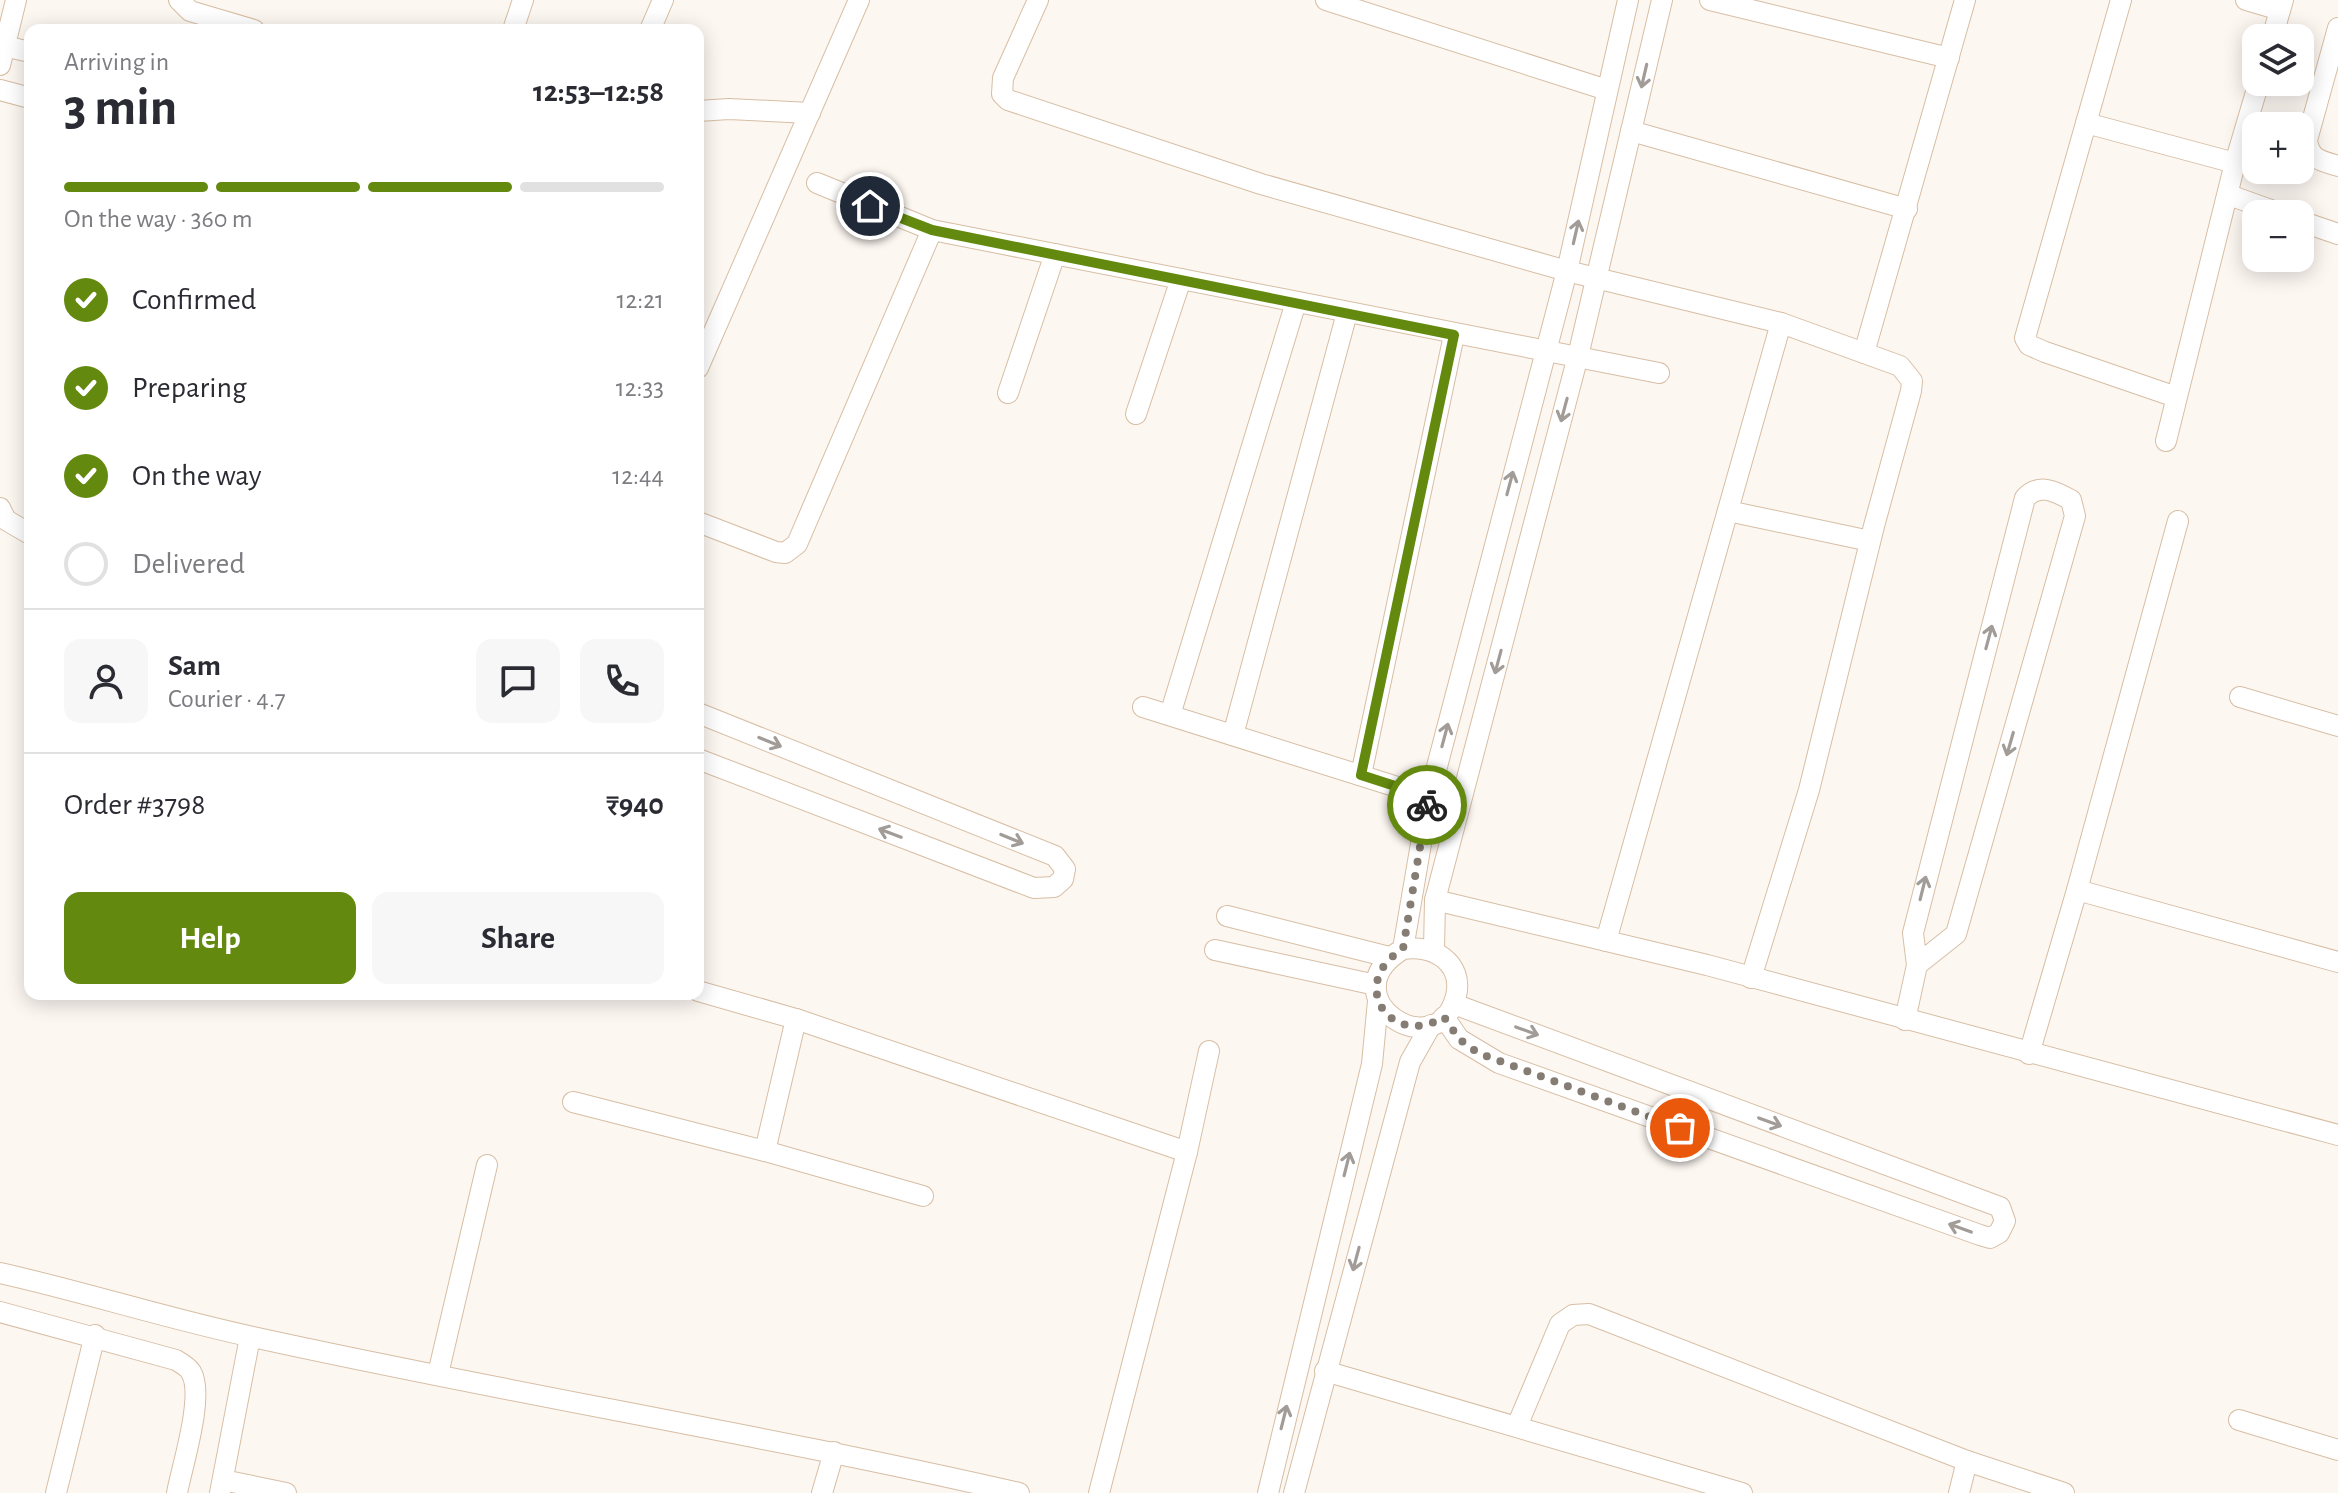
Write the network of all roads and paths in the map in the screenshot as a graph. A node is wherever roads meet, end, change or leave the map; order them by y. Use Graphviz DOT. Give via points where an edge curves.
graph roads {
  1 [pos="16,0"];
  2 [pos="179,0"];
  3 [pos="523,0"];
  4 [pos="663,0"];
  5 [pos="859,0"];
  6 [pos="1038,0"];
  7 [pos="1326,0"];
  8 [pos="1628,0"];
  9 [pos="1662,0"];
  10 [pos="1710,0"];
  11 [pos="1965,0"];
  12 [pos="2121,0"];
  13 [pos="2246,0"];
  14 [pos="2281,5"];
  15 [pos="234,24"];
  16 [pos="515,24"];
  17 [pos="653,24"];
  18 [pos="2338,28"];
  19 [pos="24,53"];
  20 [pos="2,56"];
  21 [pos="1949,58"];
  22 [pos="0,90"];
  23 [pos="1607,90"];
  24 [pos="24,96"];
  25 [pos="2255,96"];
  26 [pos="704,111"];
  27 [pos="810,113"];
  28 [pos="2086,123"];
  29 [pos="1631,131"];
  30 [pos="2235,163"];
  31 [pos="2338,166"];
  32 [pos="817,183"];
  33 [pos="2229,195"];
  34 [pos="2243,200"];
  35 [pos="1907,209"];
  36 [pos="2314,226"];
  37 [pos="932,230"];
  38 [pos="2338,234"];
  39 [pos="1055,254"];
  40 [pos="1567,271"];
  41 [pos="1596,278"];
  42 [pos="1181,279"];
  43 [pos="1296,302"];
  44 [pos="1347,313"];
  45 [pos="1781,323"];
  46 [pos="1454,335"];
  47 [pos="1544,353"];
  48 [pos="1864,353"];
  49 [pos="704,354"];
  50 [pos="1578,356"];
  51 [pos="1659,373"];
  52 [pos="1008,393"];
  53 [pos="2176,397"];
  54 [pos="1136,414"];
  55 [pos="2166,441"];
  56 [pos="0,508"];
  57 [pos="1728,511"];
  58 [pos="2178,521"];
  59 [pos="704,524"];
  60 [pos="24,530"];
  61 [pos="1870,541"];
  62 [pos="2240,697"];
  63 [pos="1143,707"];
  64 [pos="704,715"];
  65 [pos="1170,715"];
  66 [pos="2338,726"];
  67 [pos="1233,735"];
  68 [pos="704,761"];
  69 [pos="1361,775"];
  70 [pos="1429,797"];
  71 [pos="2077,890"];
  72 [pos="1435,900"];
  73 [pos="1227,916"];
  74 [pos="1606,941"];
  75 [pos="1215,950"];
  76 [pos="1434,950"];
  77 [pos="1396,953"];
  78 [pos="2338,962"];
  79 [pos="1917,965"];
  80 [pos="1751,978"];
  81 [pos="704,993"];
  82 [pos="1377,993"];
  83 [pos="1443,1016"];
  84 [pos="796,1019"];
  85 [pos="1905,1020"];
  86 [pos="1209,1051"];
  87 [pos="2029,1054"];
  88 [pos="573,1102"];
  89 [pos="2338,1135"];
  90 [pos="765,1151"];
  91 [pos="1187,1152"];
  92 [pos="487,1165"];
  93 [pos="923,1196"];
  94 [pos="0,1273"];
  95 [pos="0,1312"];
  96 [pos="95,1335"];
  97 [pos="250,1337"];
  98 [pos="1325,1371"];
  99 [pos="438,1374"];
  100 [pos="2239,1420"];
  101 [pos="1517,1426"];
  102 [pos="2338,1450"];
  103 [pos="834,1452"];
  104 [pos="1967,1461"];
  105 [pos="959,1486"];
  106 [pos="222,1487"];
  107 [pos="56,1493"];
  108 [pos="177,1493"];
  109 [pos="286,1493"];
  110 [pos="822,1493"];
  111 [pos="1019,1493"];
  112 [pos="1099,1493"];
  113 [pos="1268,1493"];
  114 [pos="1294,1493"];
  115 [pos="1742,1493"];
  116 [pos="1959,1493"];
  117 [pos="2064,1493"];
  1 -- 20 [label="street"];
  2 -- 15 [label="street" via="190,11"];
  3 -- 16 [label="street"];
  4 -- 17 [label="street"];
  5 -- 27 [label="street"];
  6 -- 40 [label="street" via="1003,78 1002,94 1008,100 1261,184"];
  7 -- 23 [label="street"];
  8 -- 23 [label="street"];
  9 -- 29 [label="street, one-way"];
  10 -- 21 [label="street"];
  11 -- 21 [label="street"];
  12 -- 28 [label="street"];
  13 -- 14 [label="street"];
  18 -- 31 [label="street" via="2307,140 2315,158"];
  19 -- 20 [label="street"];
  21 -- 35 [label="street"];
  22 -- 24 [label="street"];
  40 -- 23 [label="street, one-way"];
  25 -- 30 [label="street"];
  26 -- 27 [label="street"];
  27 -- 49 [label="street"];
  28 -- 30 [label="street"];
  28 -- 53 [label="street" via="2027,322 2026,343"];
  29 -- 35 [label="street"];
  29 -- 41 [label="street"];
  30 -- 33 [label="street"];
  32 -- 37 [label="street"];
  33 -- 34 [label="street"];
  33 -- 53 [label="street"];
  35 -- 48 [label="street"];
  36 -- 38 [label="street"];
  37 -- 39 [label="street"];
  37 -- 59 [label="street" via="797,544 785,553 776,552"];
  39 -- 42 [label="street"];
  39 -- 52 [label="street"];
  40 -- 41 [label="street"];
  40 -- 47 [label="street"];
  41 -- 45 [label="street"];
  41 -- 50 [label="street"];
  42 -- 43 [label="street"];
  42 -- 54 [label="street"];
  43 -- 44 [label="street"];
  43 -- 65 [label="street"];
  44 -- 46 [label="street"];
  44 -- 67 [label="street"];
  45 -- 48 [label="street"];
  45 -- 57 [label="street"];
  46 -- 47 [label="street"];
  46 -- 69 [label="street"];
  47 -- 50 [label="street"];
  70 -- 47 [label="street, one-way"];
  48 -- 61 [label="street" via="1900,366 1912,381"];
  50 -- 51 [label="street"];
  50 -- 72 [label="street, one-way"];
  53 -- 55 [label="street"];
  56 -- 60 [label="street" via="6,520"];
  57 -- 61 [label="street"];
  57 -- 74 [label="street"];
  58 -- 71 [label="street"];
  61 -- 80 [label="street" via="1809,790"];
  62 -- 66 [label="street"];
  63 -- 65 [label="street"];
  64 -- 68 [label="street, one-way" via="1055,856 1065,869 1063,879 1054,887 1034,888"];
  65 -- 67 [label="street"];
  67 -- 69 [label="street"];
  69 -- 70 [label="street"];
  70 -- 77 [label="street"];
  71 -- 78 [label="street"];
  71 -- 87 [label="street"];
  72 -- 74 [label="street"];
  72 -- 76 [label="street"];
  73 -- 77 [label="street"];
  74 -- 80 [label="street"];
  75 -- 82 [label="street"];
  76 -- 77 [label="street" via="1418,946"];
  76 -- 83 [label="street" via="1447,960 1458,989"];
  77 -- 82 [label="street" via="1380,970"];
  79 -- 79 [label="street, one-way" via="1913,933 1919,906 2025,498 2038,490 2055,491 2071,500 2075,516 1956,934"];
  79 -- 85 [label="street"];
  80 -- 85 [label="street"];
  81 -- 84 [label="street"];
  82 -- 83 [label="street" via="1386,1015 1399,1024 1415,1028"];
  113 -- 82 [label="street, one-way" via="1372,1064"];
  83 -- 83 [label="street, one-way" via="2000,1207 2005,1221 1999,1233 1990,1238 1980,1235 1499,1063 1459,1039"];
  83 -- 98 [label="street, one-way" via="1410,1062"];
  84 -- 90 [label="street"];
  84 -- 91 [label="street"];
  85 -- 87 [label="street"];
  86 -- 91 [label="street"];
  87 -- 89 [label="street"];
  88 -- 90 [label="street"];
  90 -- 93 [label="street"];
  91 -- 112 [label="street"];
  92 -- 99 [label="street"];
  94 -- 97 [label="street"];
  95 -- 96 [label="street"];
  96 -- 107 [label="street"];
  96 -- 108 [label="street" via="176,1360 191,1371 194,1408"];
  97 -- 99 [label="street"];
  97 -- 106 [label="street"];
  98 -- 101 [label="street"];
  98 -- 114 [label="street"];
  99 -- 103 [label="street"];
  100 -- 102 [label="street"];
  101 -- 104 [label="street" via="1560,1324 1573,1315 1589,1314"];
  101 -- 115 [label="street"];
  103 -- 105 [label="street"];
  103 -- 110 [label="street"];
  104 -- 116 [label="street"];
  104 -- 117 [label="street"];
  105 -- 111 [label="street"];
  106 -- 109 [label="street"];
}
